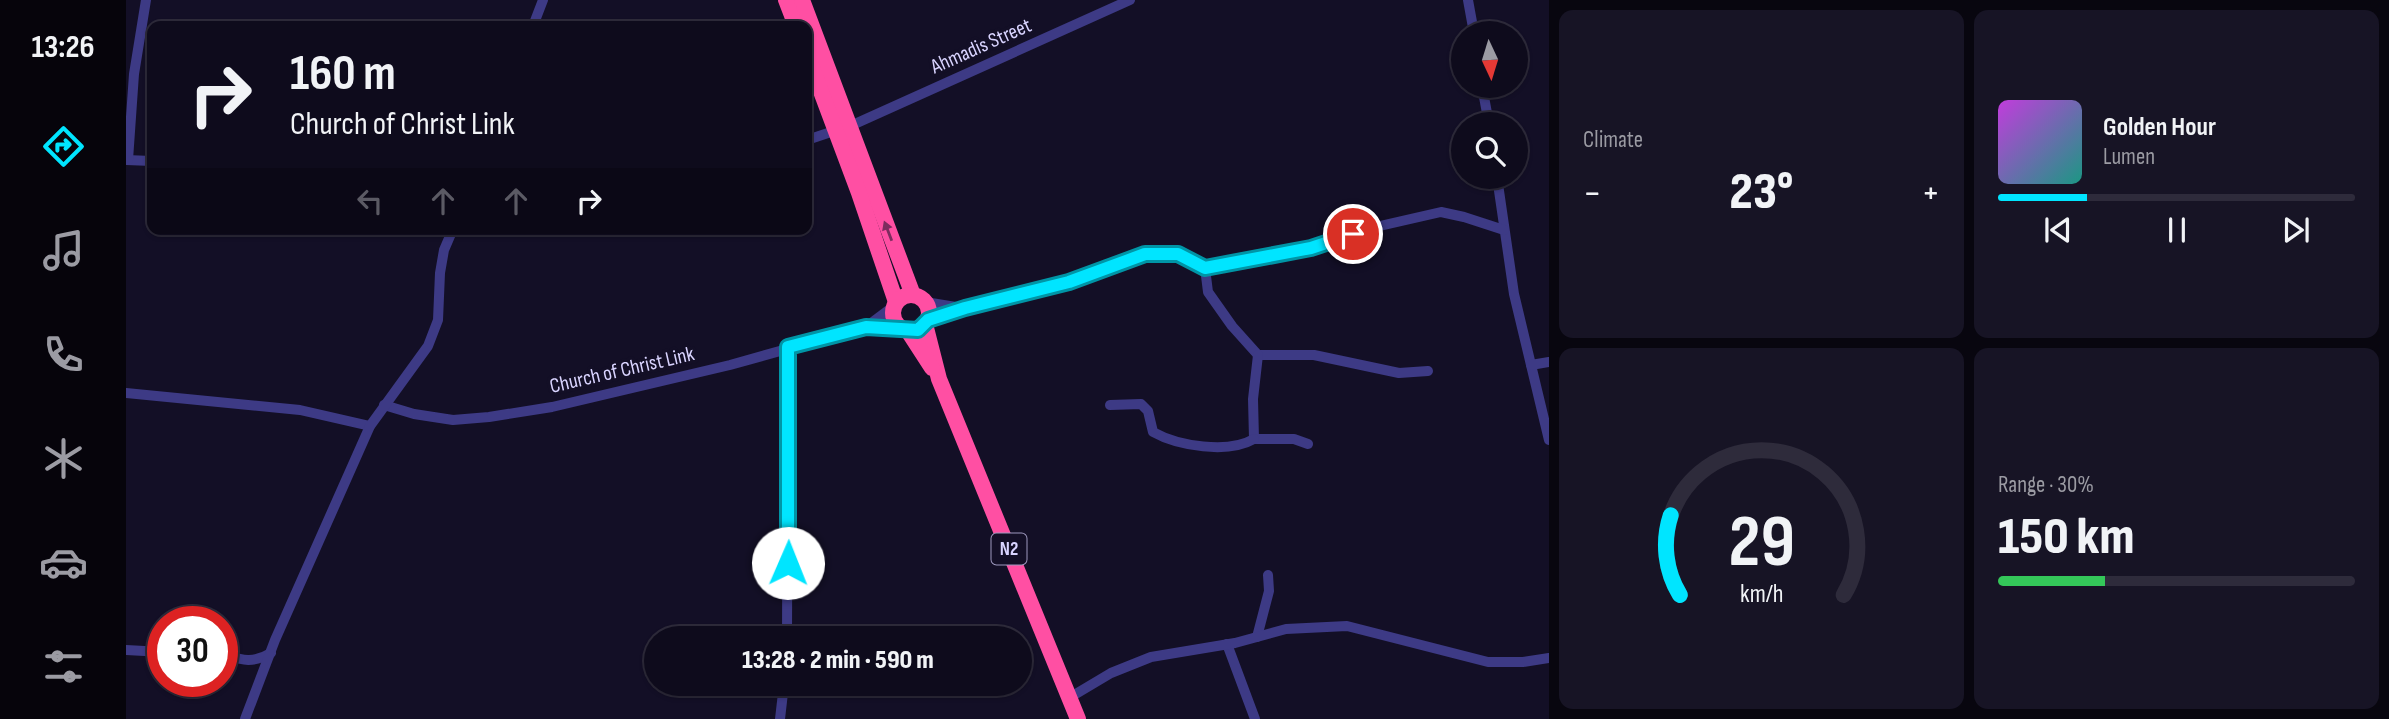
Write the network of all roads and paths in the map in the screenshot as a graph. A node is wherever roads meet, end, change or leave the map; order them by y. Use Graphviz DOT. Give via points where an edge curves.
graph roads {
  1 [pos="146,0"];
  2 [pos="543,0"];
  3 [pos="786,0"];
  4 [pos="802,0"];
  5 [pos="1130,0"];
  6 [pos="1468,0"];
  7 [pos="535,21"];
  8 [pos="794,21"];
  9 [pos="809,21"];
  10 [pos="1472,21"];
  11 [pos="812,31"];
  12 [pos="812,64"];
  13 [pos="843,129"];
  14 [pos="812,138"];
  15 [pos="127,160"];
  16 [pos="147,161"];
  17 [pos="1499,189"];
  18 [pos="1504,230"];
  19 [pos="450,235"];
  20 [pos="1205,268"];
  21 [pos="919,298"];
  22 [pos="895,304"];
  23 [pos="965,308"];
  24 [pos="926,322"];
  25 [pos="866,327"];
  26 [pos="904,329"];
  27 [pos="788,347"];
  28 [pos="1258,355"];
  29 [pos="1549,362"];
  30 [pos="1531,365"];
  31 [pos="1428,370"];
  32 [pos="939,379"];
  33 [pos="126,393"];
  34 [pos="384,405"];
  35 [pos="1110,405"];
  36 [pos="370,426"];
  37 [pos="1254,439"];
  38 [pos="1549,440"];
  39 [pos="1308,444"];
  40 [pos="1268,575"];
  41 [pos="787,626"];
  42 [pos="1257,637"];
  43 [pos="1227,644"];
  44 [pos="126,650"];
  45 [pos="147,651"];
  46 [pos="271,653"];
  47 [pos="238,658"];
  48 [pos="1549,658"];
  49 [pos="783,696"];
  50 [pos="1069,698"];
  51 [pos="245,719"];
  52 [pos="780,719"];
  53 [pos="1078,719"];
  54 [pos="1255,719"];
  1 -- 15 [label="street"];
  2 -- 7 [label="street"];
  3 -- 8 [label="highway"];
  4 -- 9 [label="highway"];
  5 -- 13 [label="street, Ahmadis Street"];
  6 -- 10 [label="street"];
  11 -- 13 [label="highway"];
  12 -- 13 [label="highway"];
  13 -- 14 [label="street, Ahmadis Street"];
  21 -- 13 [label="highway, one-way"];
  13 -- 22 [label="highway"];
  15 -- 16 [label="street"];
  17 -- 18 [label="street"];
  18 -- 20 [label="street" via="1441,212 1311,248"];
  18 -- 30 [label="street"];
  19 -- 34 [label="street" via="440,273 438,320 428,346"];
  20 -- 23 [label="street" via="1178,254 1145,254 1069,282"];
  20 -- 28 [label="street" via="1208,292"];
  21 -- 22 [label="highway" via="904,296"];
  21 -- 23 [label="street"];
  21 -- 24 [label="highway" via="929,311"];
  22 -- 25 [label="street, Church of Christ Link"];
  22 -- 26 [label="highway" via="894,320"];
  23 -- 24 [label="street"];
  24 -- 26 [label="highway" via="918,330"];
  24 -- 32 [label="highway, N2"];
  25 -- 26 [label="street, Church of Christ Link"];
  25 -- 27 [label="street, Church of Christ Link"];
  26 -- 32 [label="highway, N2"];
  27 -- 34 [label="street, Church of Christ Link" via="552,407 489,417 453,420"];
  27 -- 41 [label="street"];
  28 -- 31 [label="street" via="1314,355 1399,373"];
  28 -- 37 [label="street"];
  29 -- 30 [label="street"];
  30 -- 38 [label="street"];
  32 -- 50 [label="highway, N2"];
  33 -- 36 [label="street" via="300,410"];
  34 -- 36 [label="street"];
  35 -- 37 [label="street" via="1141,404 1148,411 1153,432 1186,444 1234,447"];
  36 -- 46 [label="street"];
  37 -- 39 [label="street" via="1294,439"];
  40 -- 42 [label="street" via="1269,591"];
  42 -- 43 [label="street"];
  42 -- 48 [label="street" via="1286,629 1347,626 1488,662"];
  43 -- 50 [label="street" via="1151,656"];
  43 -- 54 [label="street"];
  44 -- 45 [label="street"];
  46 -- 47 [label="street" via="259,660"];
  46 -- 51 [label="street"];
  49 -- 52 [label="street"];
  50 -- 53 [label="highway, N2"];
}
